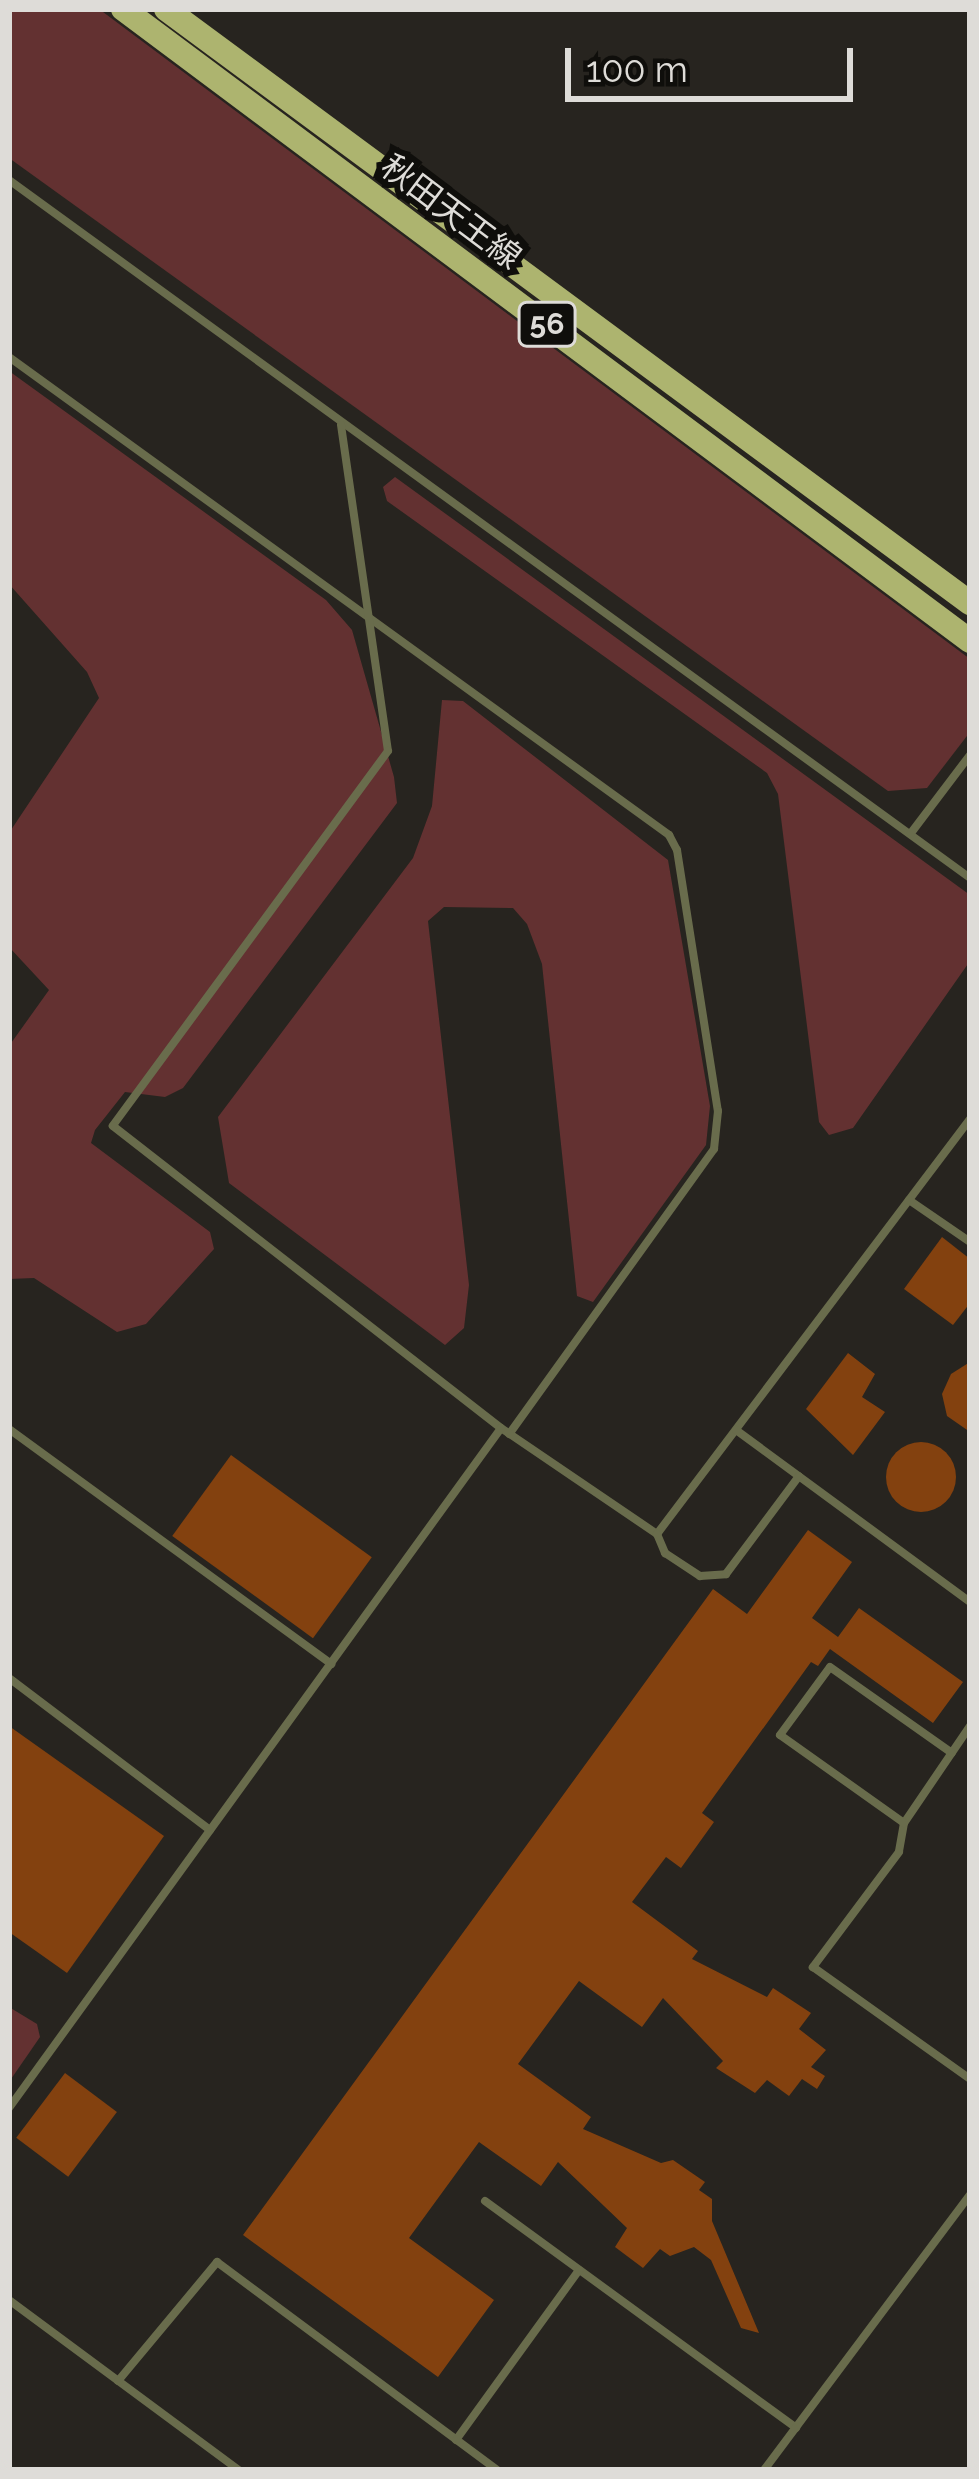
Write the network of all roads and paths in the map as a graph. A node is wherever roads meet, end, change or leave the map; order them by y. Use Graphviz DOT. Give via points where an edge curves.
graph roads {
  1 [pos="123,9"];
  2 [pos="166,9"];
  3 [pos="9,180"];
  4 [pos="9,358"];
  5 [pos="340,424"];
  6 [pos="970,603"];
  7 [pos="369,617"];
  8 [pos="970,640"];
  9 [pos="970,754"];
  10 [pos="911,833"];
  11 [pos="970,878"];
  12 [pos="970,1119"];
  13 [pos="909,1200"];
  14 [pos="970,1242"];
  15 [pos="9,1429"];
  16 [pos="736,1430"];
  17 [pos="505,1431"];
  18 [pos="799,1476"];
  19 [pos="657,1534"];
  20 [pos="970,1602"];
  21 [pos="331,1664"];
  22 [pos="9,1678"];
  23 [pos="970,1726"];
  24 [pos="952,1753"];
  25 [pos="904,1823"];
  26 [pos="210,1830"];
  27 [pos="970,2079"];
  28 [pos="9,2108"];
  29 [pos="970,2195"];
  30 [pos="485,2201"];
  31 [pos="579,2270"];
  32 [pos="9,2300"];
  33 [pos="118,2381"];
  34 [pos="796,2428"];
  35 [pos="455,2440"];
  36 [pos="239,2470"];
  37 [pos="496,2470"];
  38 [pos="764,2470"];
  1 -- 8 [label="main road, 秋田天王線 / 56"];
  2 -- 6 [label="main road, 秋田天王線 / 56"];
  3 -- 5 [label="lane"];
  4 -- 7 [label="lane"];
  5 -- 7 [label="lane"];
  5 -- 10 [label="lane"];
  7 -- 17 [label="lane" via="669,835 677,850 718,1111 714,1149"];
  7 -- 17 [label="lane" via="388,751 113,1126"];
  9 -- 10 [label="lane"];
  10 -- 11 [label="lane"];
  12 -- 13 [label="lane"];
  13 -- 14 [label="lane"];
  13 -- 16 [label="lane"];
  15 -- 21 [label="lane"];
  16 -- 18 [label="lane"];
  16 -- 19 [label="lane"];
  17 -- 19 [label="lane"];
  17 -- 21 [label="lane"];
  18 -- 19 [label="lane" via="726,1574 700,1576 664,1552"];
  18 -- 20 [label="lane"];
  21 -- 26 [label="lane"];
  22 -- 26 [label="lane"];
  23 -- 24 [label="lane"];
  24 -- 25 [label="lane"];
  24 -- 25 [label="lane" via="830,1667 780,1736"];
  25 -- 27 [label="lane" via="899,1852 813,1967"];
  26 -- 28 [label="lane"];
  29 -- 34 [label="lane"];
  30 -- 31 [label="lane"];
  31 -- 34 [label="lane"];
  31 -- 35 [label="lane"];
  32 -- 33 [label="lane"];
  33 -- 35 [label="lane" via="217,2262"];
  33 -- 36 [label="lane"];
  34 -- 38 [label="lane"];
  35 -- 37 [label="lane"];
}
